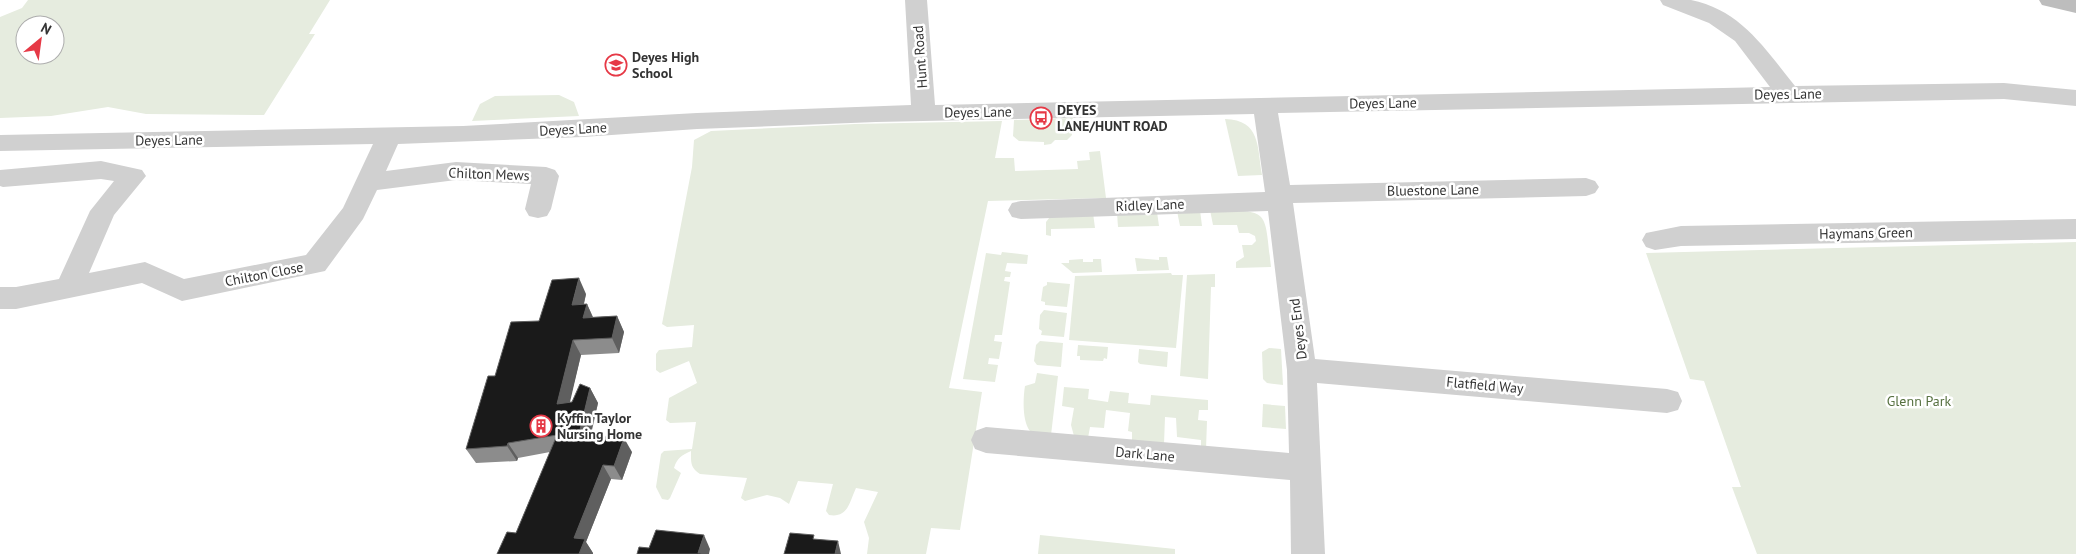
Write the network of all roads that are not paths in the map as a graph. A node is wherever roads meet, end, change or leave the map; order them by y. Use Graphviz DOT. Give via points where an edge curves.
graph roads {
  1 [pos="916,0"];
  2 [pos="1671,0"];
  3 [pos="2050,0"];
  4 [pos="2076,6"];
  5 [pos="1788,94"];
  6 [pos="2076,98"];
  7 [pos="1265,106"];
  8 [pos="923,113"];
  9 [pos="390,135"];
  10 [pos="0,143"];
  11 [pos="3,178"];
  12 [pos="369,182"];
  13 [pos="1586,187"];
  14 [pos="1279,197"];
  15 [pos="538,209"];
  16 [pos="1021,210"];
  17 [pos="2076,229"];
  18 [pos="1656,240"];
  19 [pos="70,287"];
  20 [pos="0,298"];
  21 [pos="1302,370"];
  22 [pos="1667,401"];
  23 [pos="986,440"];
  24 [pos="1304,468"];
  25 [pos="1308,554"];
  1 -- 8 [label="street, Hunt Road"];
  2 -- 5 [label="street" via="1717,18 1743,36"];
  3 -- 4 [label="street"];
  5 -- 6 [label="street, Deyes Lane" via="2004,91"];
  5 -- 7 [label="street, Deyes Lane"];
  7 -- 8 [label="street, Deyes Lane"];
  7 -- 14 [label="street, Deyes End"];
  8 -- 9 [label="street, Deyes Lane"];
  9 -- 10 [label="street, Deyes Lane"];
  9 -- 12 [label="street, Chilton Close"];
  11 -- 19 [label="street" via="101,170 133,176 103,211"];
  12 -- 15 [label="street, Chilton Mews" via="456,171 546,176"];
  12 -- 19 [label="street, Chilton Close" via="354,212 315,264 182,290 145,272"];
  13 -- 14 [label="street, Bluestone Lane"];
  14 -- 16 [label="street, Ridley Lane"];
  14 -- 21 [label="street, Deyes End"];
  17 -- 18 [label="street, Haymans Green" via="1681,236"];
  19 -- 20 [label="street, Chilton Close"];
  21 -- 22 [label="street, Flatfield Way"];
  21 -- 24 [label="street, Deyes End"];
  23 -- 24 [label="street, Dark Lane"];
  24 -- 25 [label="street, Deyes End"];
}
